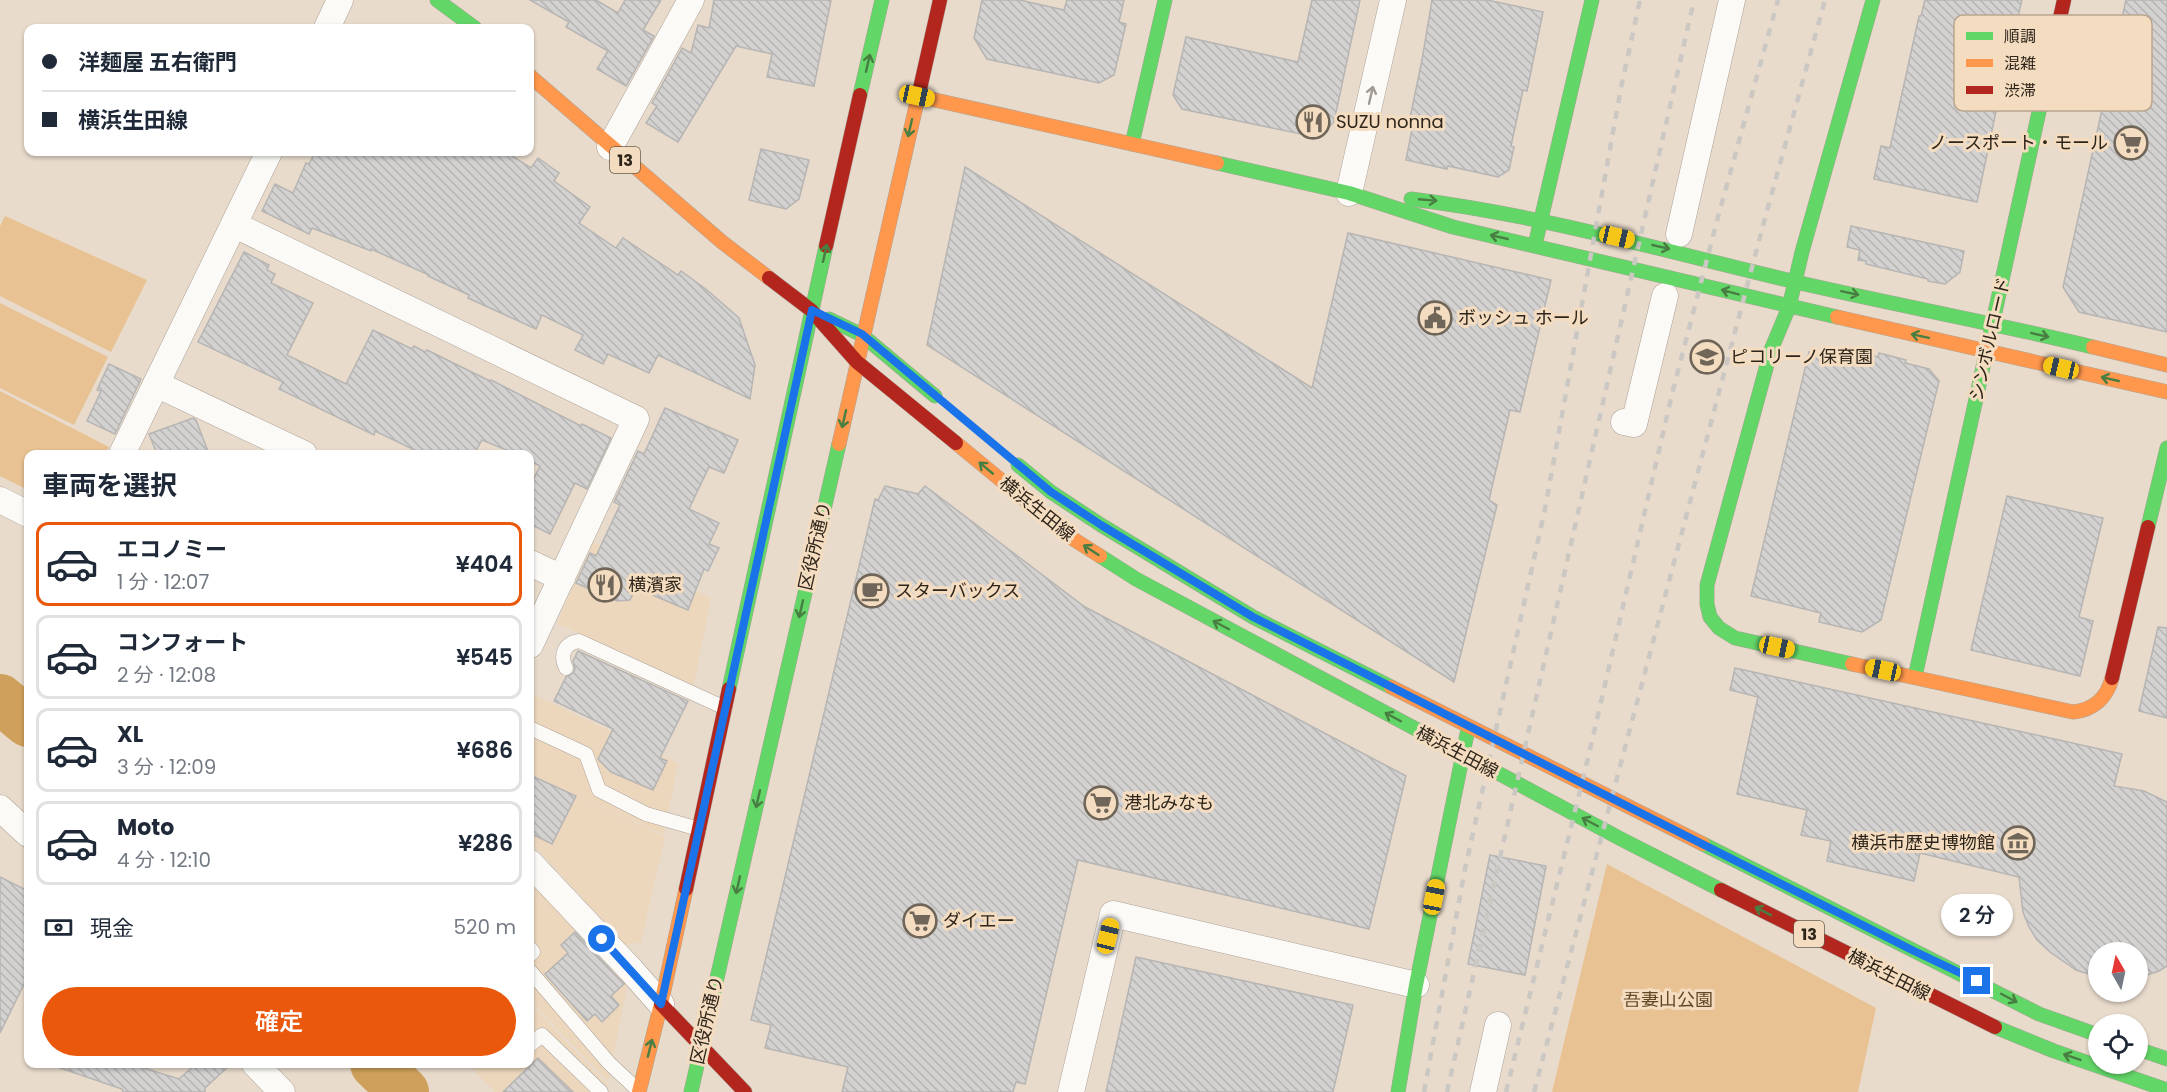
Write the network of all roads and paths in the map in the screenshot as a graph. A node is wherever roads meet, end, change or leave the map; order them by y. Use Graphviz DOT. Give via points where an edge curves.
graph roads {
  1 [pos="340,0"];
  2 [pos="437,0"];
  3 [pos="692,0"];
  4 [pos="882,0"];
  5 [pos="940,0"];
  6 [pos="1165,0"];
  7 [pos="1393,0"];
  8 [pos="1592,0"];
  9 [pos="1732,0"];
  10 [pos="1873,0"];
  11 [pos="2064,0"];
  12 [pos="469,15"];
  13 [pos="2061,15"];
  14 [pos="329,24"];
  15 [pos="534,80"];
  16 [pos="917,96"];
  17 [pos="2040,111"];
  18 [pos="1132,144"];
  19 [pos="610,147"];
  20 [pos="267,156"];
  21 [pos="1349,193"];
  22 [pos="1541,219"];
  23 [pos="236,225"];
  24 [pos="1679,234"];
  25 [pos="1535,245"];
  26 [pos="1795,282"];
  27 [pos="1665,296"];
  28 [pos="1789,307"];
  29 [pos="812,310"];
  30 [pos="1994,324"];
  31 [pos="862,334"];
  32 [pos="1988,350"];
  33 [pos="857,362"];
  34 [pos="2167,365"];
  35 [pos="156,384"];
  36 [pos="2167,392"];
  37 [pos="944,404"];
  38 [pos="1624,422"];
  39 [pos="2167,448"];
  40 [pos="124,450"];
  41 [pos="296,450"];
  42 [pos="1006,455"];
  43 [pos="0,500"];
  44 [pos="24,512"];
  45 [pos="534,565"];
  46 [pos="562,578"];
  47 [pos="534,637"];
  48 [pos="566,668"];
  49 [pos="1915,677"];
  50 [pos="725,708"];
  51 [pos="1469,726"];
  52 [pos="534,730"];
  53 [pos="1463,754"];
  54 [pos="0,808"];
  55 [pos="24,830"];
  56 [pos="699,830"];
  57 [pos="534,867"];
  58 [pos="534,976"];
  59 [pos="1416,985"];
  60 [pos="661,1004"];
  61 [pos="1498,1025"];
  62 [pos="2088,1031"];
  63 [pos="534,1042"];
  64 [pos="701,1047"];
  65 [pos="2148,1052"];
  66 [pos="2167,1059"];
  67 [pos="259,1068"];
  68 [pos="2167,1090"];
  69 [pos="282,1092"];
  70 [pos="601,1092"];
  71 [pos="639,1092"];
  72 [pos="691,1092"];
  73 [pos="745,1092"];
  74 [pos="1071,1092"];
  75 [pos="1398,1092"];
  76 [pos="1483,1092"];
  1 -- 14 [label="street"];
  2 -- 12 [label="street"];
  3 -- 19 [label="street"];
  29 -- 4 [label="street, one-way"];
  5 -- 16 [label="street, 区役所通り"];
  6 -- 18 [label="street"];
  21 -- 7 [label="street, one-way"];
  8 -- 22 [label="street"];
  9 -- 24 [label="street"];
  10 -- 26 [label="street"];
  11 -- 13 [label="street, シンボルロード"];
  15 -- 19 [label="street, 横浜生田線 / 13"];
  16 -- 18 [label="street"];
  16 -- 31 [label="street, 区役所通り, one-way"];
  17 -- 30 [label="street, シンボルロード"];
  18 -- 21 [label="street"];
  19 -- 29 [label="street, 横浜生田線 / 13" via="722,242"];
  20 -- 23 [label="street"];
  21 -- 22 [label="street, one-way" via="1461,203"];
  25 -- 21 [label="street, one-way" via="1454,227"];
  22 -- 25 [label="street"];
  22 -- 26 [label="street, one-way"];
  23 -- 35 [label="street"];
  23 -- 46 [label="street" via="636,419"];
  28 -- 25 [label="street, one-way"];
  26 -- 28 [label="street"];
  26 -- 30 [label="street, one-way"];
  27 -- 38 [label="street" via="1634,424"];
  32 -- 28 [label="street, one-way"];
  28 -- 49 [label="street" via="1771,350 1707,585 1709,618 1719,630 1735,638"];
  29 -- 31 [label="street, 横浜生田線 / 13"];
  29 -- 33 [label="street, 横浜生田線 / 13"];
  29 -- 50 [label="street"];
  30 -- 32 [label="street, シンボルロード"];
  30 -- 34 [label="street, one-way"];
  31 -- 33 [label="street, 区役所通り"];
  31 -- 37 [label="street, 横浜生田線 / 13"];
  36 -- 32 [label="street, one-way"];
  32 -- 49 [label="street, シンボルロード"];
  53 -- 33 [label="street, 横浜生田線 / 13, one-way" via="1136,579 1070,537"];
  33 -- 64 [label="street, 区役所通り, one-way"];
  35 -- 40 [label="street"];
  35 -- 41 [label="street"];
  39 -- 49 [label="street" via="2110,687 2101,702 2077,713"];
  42 -- 51 [label="street, 横浜生田線 / 13" via="1051,492 1101,525 1253,617"];
  43 -- 44 [label="street"];
  45 -- 46 [label="street"];
  46 -- 47 [label="street"];
  48 -- 50 [label="lane" via="564,649 579,640"];
  50 -- 56 [label="street"];
  51 -- 53 [label="street"];
  51 -- 62 [label="street, 横浜生田線 / 13, one-way" via="2039,1014"];
  52 -- 56 [label="lane" via="586,754 599,790 646,814"];
  53 -- 59 [label="street"];
  68 -- 53 [label="street, 横浜生田線 / 13, one-way" via="1982,1022"];
  54 -- 55 [label="street"];
  56 -- 60 [label="street"];
  57 -- 60 [label="street"];
  58 -- 71 [label="lane"];
  59 -- 74 [label="street" via="1113,914"];
  59 -- 75 [label="street"];
  60 -- 64 [label="street"];
  71 -- 60 [label="street, one-way"];
  61 -- 76 [label="street"];
  63 -- 70 [label="lane" via="542,1035"];
  64 -- 72 [label="street, 区役所通り"];
  64 -- 73 [label="street"];
  65 -- 66 [label="street"];
  67 -- 69 [label="street"];
}
